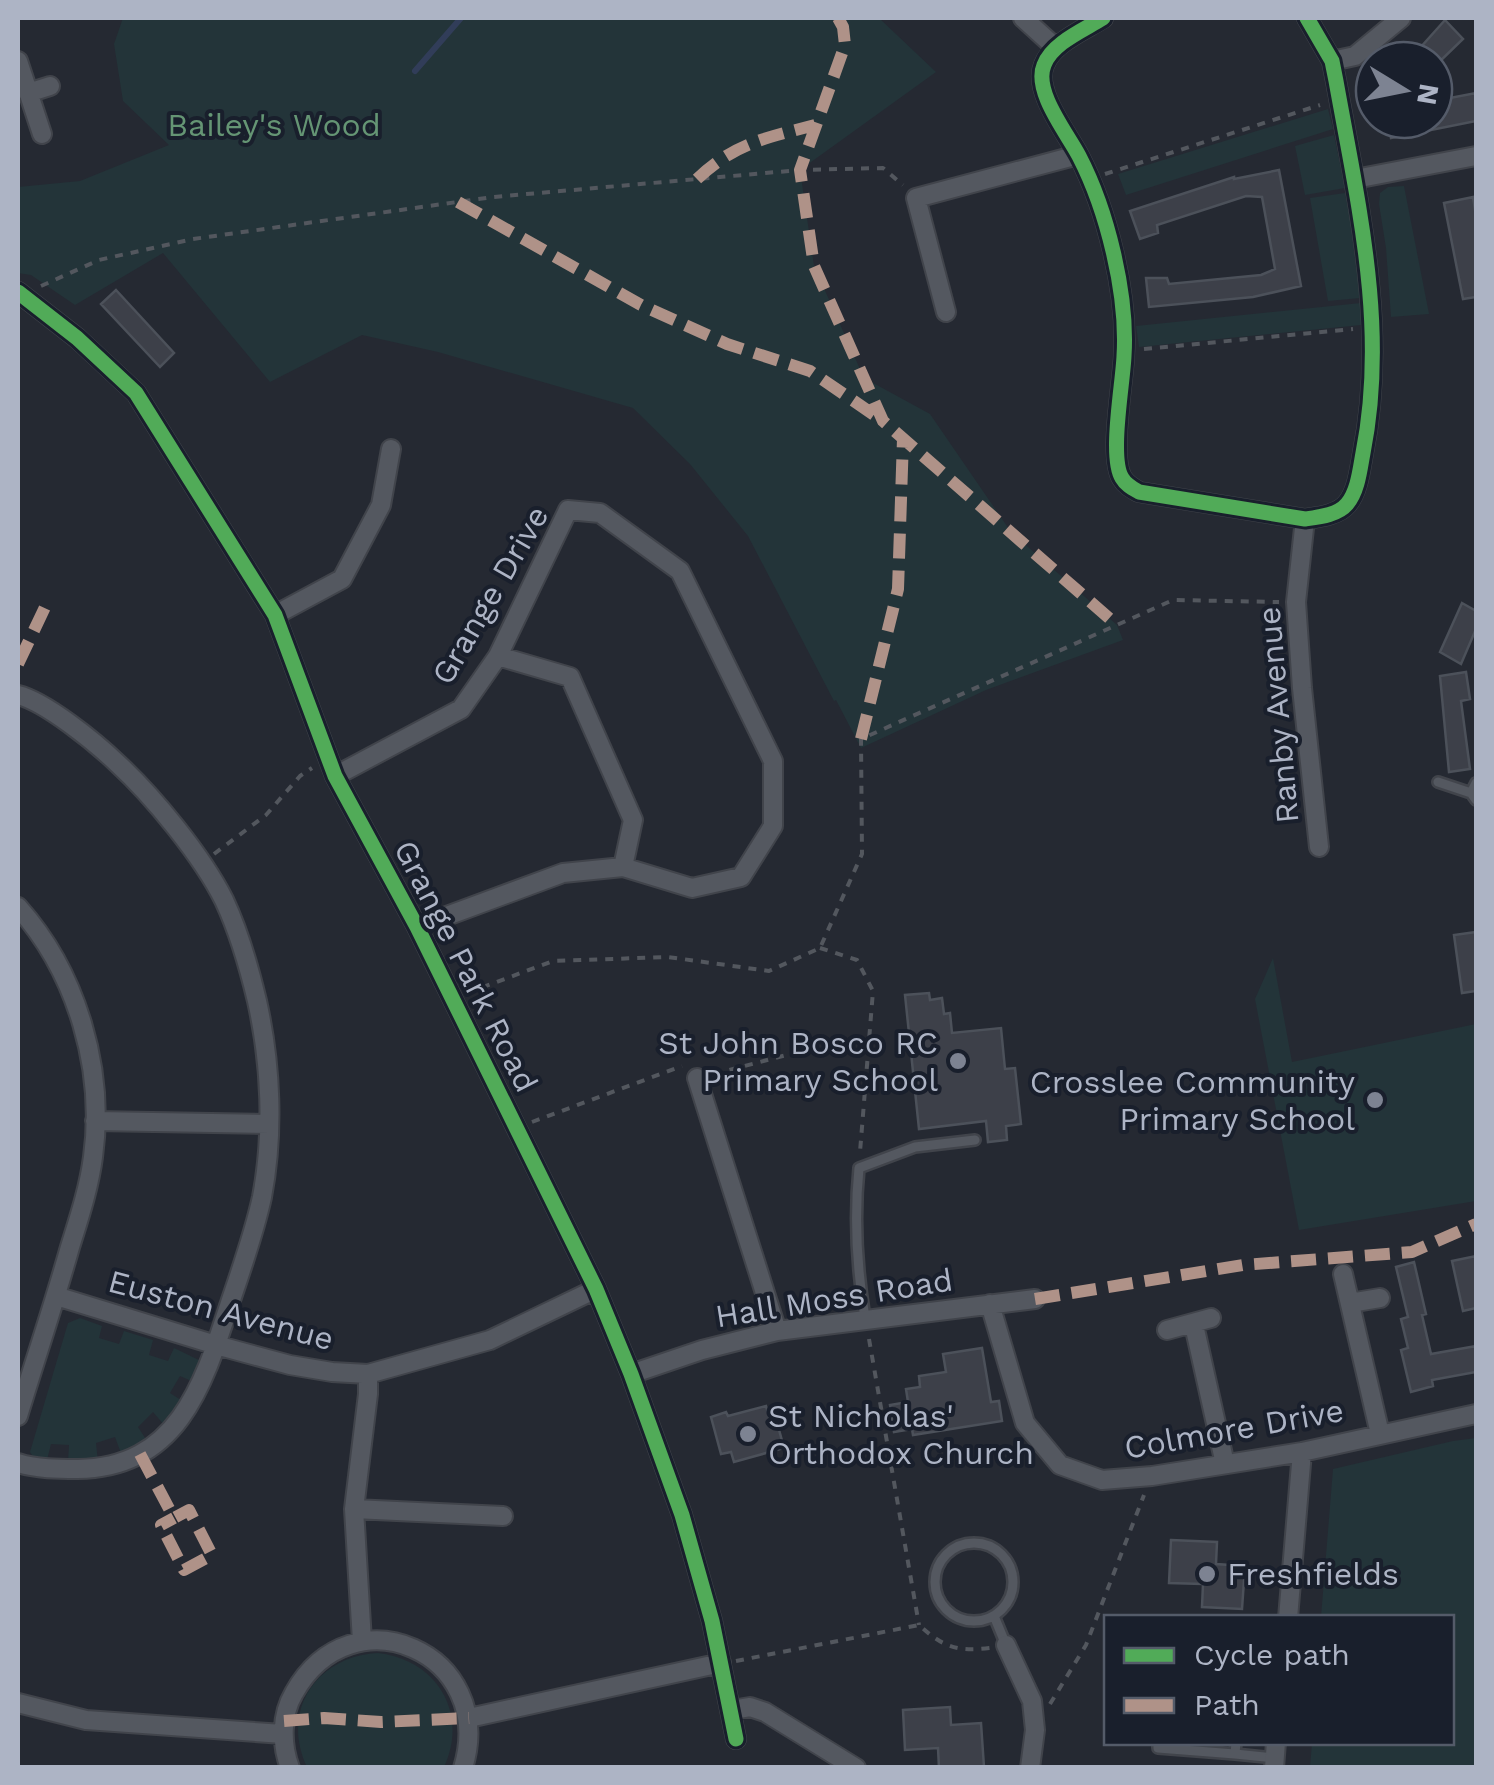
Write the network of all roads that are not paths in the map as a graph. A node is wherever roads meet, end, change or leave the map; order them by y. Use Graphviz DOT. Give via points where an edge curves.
graph roads {
  1 [pos="1023,18"];
  2 [pos="1102,18"];
  3 [pos="1307,18"];
  4 [pos="1400,18"];
  5 [pos="1056,48"];
  6 [pos="18,61"];
  7 [pos="1332,61"];
  8 [pos="50,86"];
  9 [pos="28,92"];
  10 [pos="42,134"];
  11 [pos="1078,154"];
  12 [pos="1476,156"];
  13 [pos="1354,179"];
  14 [pos="20,293"];
  15 [pos="946,312"];
  16 [pos="391,449"];
  17 [pos="1305,519"];
  18 [pos="275,615"];
  19 [pos="498,656"];
  20 [pos="18,695"];
  21 [pos="332,767"];
  22 [pos="1438,782"];
  23 [pos="1476,783"];
  24 [pos="1474,797"];
  25 [pos="1318,847"];
  26 [pos="623,868"];
  27 [pos="18,906"];
  28 [pos="417,926"];
  29 [pos="698,1078"];
  30 [pos="96,1121"];
  31 [pos="269,1124"];
  32 [pos="975,1140"];
  33 [pos="1344,1274"];
  34 [pos="596,1289"];
  35 [pos="56,1296"];
  36 [pos="1380,1298"];
  37 [pos="1035,1299"];
  38 [pos="1350,1303"];
  39 [pos="990,1304"];
  40 [pos="865,1318"];
  41 [pos="1167,1330"];
  42 [pos="776,1331"];
  43 [pos="216,1345"];
  44 [pos="368,1374"];
  45 [pos="631,1374"];
  46 [pos="24,1375"];
  47 [pos="1476,1414"];
  48 [pos="18,1416"];
  49 [pos="1380,1434"];
  50 [pos="1302,1452"];
  51 [pos="18,1463"];
  52 [pos="1224,1464"];
  53 [pos="354,1509"];
  54 [pos="503,1516"];
  55 [pos="1288,1615"];
  56 [pos="994,1616"];
  57 [pos="362,1641"];
  58 [pos="1005,1643"];
  59 [pos="722,1664"];
  60 [pos="18,1703"];
  61 [pos="732,1710"];
  62 [pos="469,1718"];
  63 [pos="283,1734"];
  64 [pos="736,1738"];
  65 [pos="1158,1745"];
  66 [pos="1235,1748"];
  67 [pos="1275,1756"];
  68 [pos="290,1768"];
  69 [pos="463,1768"];
  70 [pos="856,1768"];
  71 [pos="1030,1768"];
  1 -- 5 [label="street"];
  2 -- 5 [label="street"];
  3 -- 7 [label="street"];
  4 -- 7 [label="street" via="1355,56"];
  5 -- 11 [label="street" via="1042,68 1045,96"];
  6 -- 9 [label="street"];
  7 -- 13 [label="street"];
  8 -- 9 [label="street"];
  9 -- 10 [label="street"];
  11 -- 15 [label="street" via="916,198"];
  11 -- 17 [label="street" via="1116,267 1124,351 1117,463 1123,481 1154,496"];
  12 -- 13 [label="street"];
  13 -- 17 [label="street" via="1373,328 1369,412 1350,502"];
  14 -- 18 [label="street, Grange Park Road" via="136,393"];
  16 -- 18 [label="street" via="382,505 342,579"];
  17 -- 25 [label="street, Ranby Avenue" via="1296,602"];
  18 -- 21 [label="street, Grange Park Road"];
  19 -- 21 [label="street, Grange Drive" via="460,709"];
  19 -- 26 [label="street" via="570,677 633,820"];
  19 -- 26 [label="street, Grange Drive" via="568,510 600,512 680,571 774,760 773,826 741,877 692,888"];
  20 -- 31 [label="street" via="102,749 148,794 223,898 258,1002"];
  21 -- 28 [label="street, Grange Park Road"];
  22 -- 24 [label="lane"];
  23 -- 24 [label="lane"];
  26 -- 28 [label="street, Grange Drive" via="563,873"];
  27 -- 30 [label="street" via="68,986 90,1058"];
  28 -- 34 [label="street, Grange Park Road"];
  29 -- 42 [label="street"];
  30 -- 31 [label="street"];
  30 -- 35 [label="street" via="85,1197"];
  31 -- 43 [label="street" via="256,1222"];
  32 -- 40 [label="lane" via="915,1147 859,1168"];
  33 -- 38 [label="street"];
  34 -- 44 [label="street, Euston Avenue" via="490,1340"];
  34 -- 45 [label="street, Grange Park Road"];
  35 -- 43 [label="street, Euston Avenue"];
  35 -- 46 [label="street"];
  36 -- 38 [label="street"];
  37 -- 39 [label="street, Hall Moss Road"];
  38 -- 49 [label="street"];
  39 -- 40 [label="street, Hall Moss Road"];
  39 -- 52 [label="street, Colmore Drive" via="1025,1422 1060,1465 1102,1480"];
  40 -- 42 [label="street, Hall Moss Road"];
  41 -- 52 [label="street" via="1202,1321"];
  42 -- 45 [label="street, Hall Moss Road"];
  43 -- 44 [label="street, Euston Avenue" via="290,1365"];
  43 -- 51 [label="street" via="181,1419 140,1454 106,1468"];
  44 -- 53 [label="street"];
  45 -- 59 [label="street, Grange Park Road" via="682,1515"];
  46 -- 48 [label="street"];
  47 -- 49 [label="street, Colmore Drive"];
  49 -- 50 [label="street, Colmore Drive"];
  50 -- 52 [label="street, Colmore Drive"];
  50 -- 55 [label="street"];
  53 -- 54 [label="street"];
  53 -- 57 [label="street"];
  56 -- 56 [label="lane" via="956,1616 938,1597 937,1572 952,1550 976,1543 1007,1561 1013,1585"];
  56 -- 58 [label="lane"];
  57 -- 62 [label="street" via="394,1642 432,1658 454,1682"];
  57 -- 63 [label="street" via="326,1655 302,1677"];
  58 -- 71 [label="street" via="1032,1701"];
  59 -- 61 [label="street, Grange Park Road"];
  59 -- 62 [label="street"];
  60 -- 63 [label="street" via="86,1720"];
  61 -- 64 [label="street, Grange Park Road"];
  61 -- 70 [label="street" via="765,1712"];
  62 -- 69 [label="street"];
  63 -- 68 [label="street"];
  65 -- 66 [label="lane"];
  66 -- 67 [label="lane"];
}
